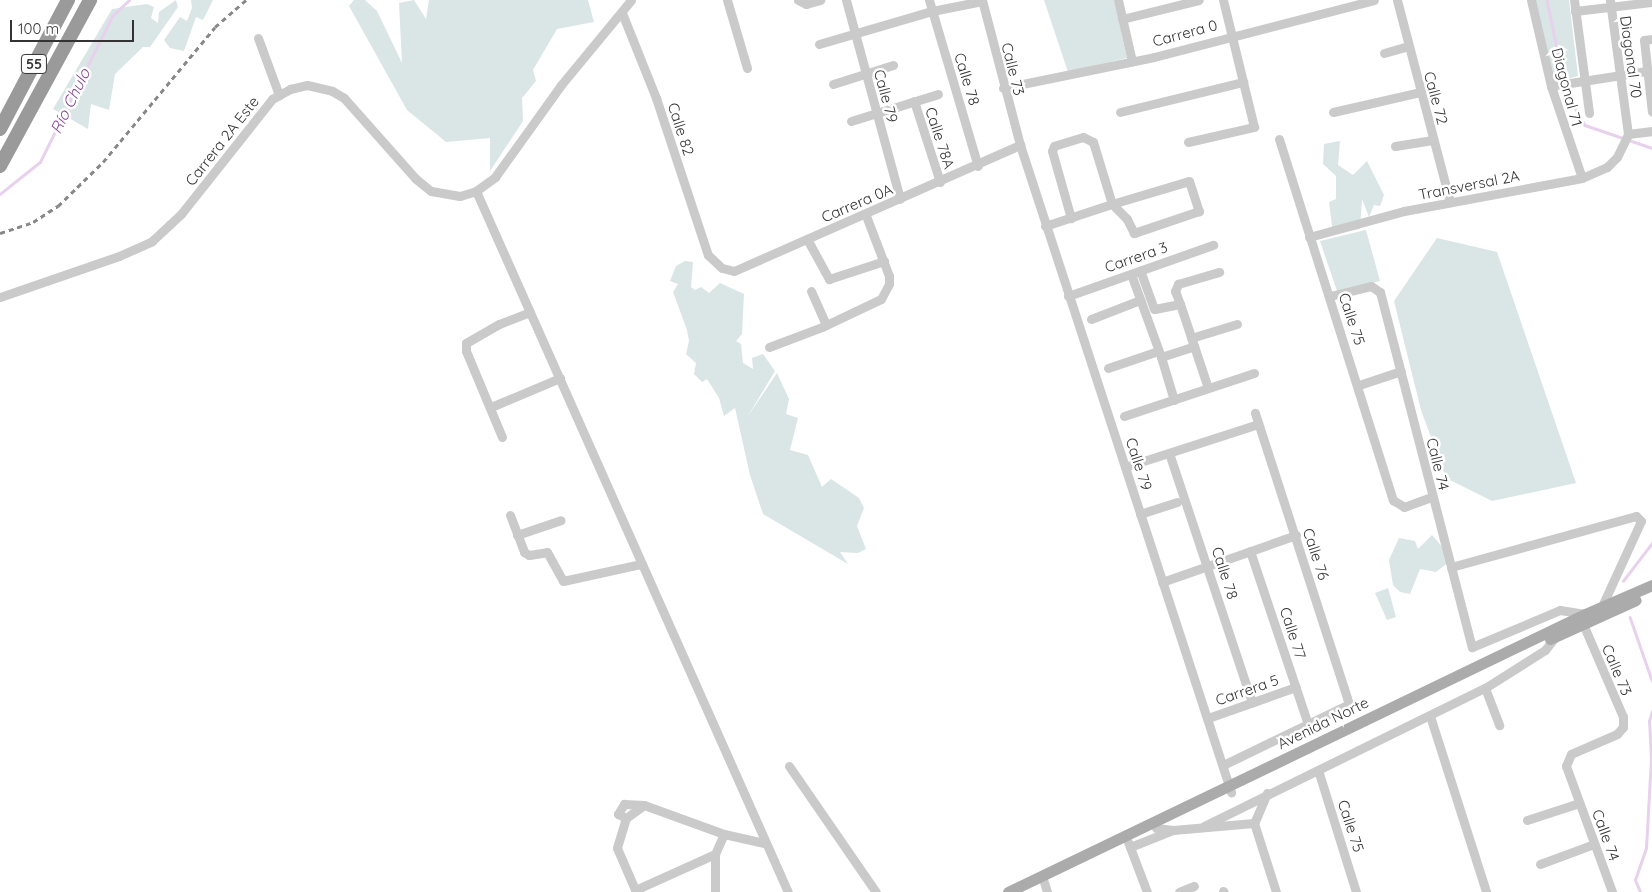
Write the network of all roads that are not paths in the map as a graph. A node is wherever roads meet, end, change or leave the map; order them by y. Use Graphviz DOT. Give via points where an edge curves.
graph roads {
  1 [pos="68,0"];
  2 [pos="90,0"];
  3 [pos="727,0"];
  4 [pos="820,0"];
  5 [pos="846,0"];
  6 [pos="929,0"];
  7 [pos="1118,0"];
  8 [pos="1199,0"];
  9 [pos="1223,0"];
  10 [pos="1374,0"];
  11 [pos="1397,0"];
  12 [pos="1532,0"];
  13 [pos="1574,0"];
  14 [pos="982,1"];
  15 [pos="800,2"];
  16 [pos="1652,2"];
  17 [pos="1610,3"];
  18 [pos="627,6"];
  19 [pos="1575,10"];
  20 [pos="932,11"];
  21 [pos="1122,19"];
  22 [pos="855,34"];
  23 [pos="1232,35"];
  24 [pos="258,38"];
  25 [pos="1648,40"];
  26 [pos="819,44"];
  27 [pos="1408,46"];
  28 [pos="1384,53"];
  29 [pos="1132,60"];
  30 [pos="894,65"];
  31 [pos="747,68"];
  32 [pos="1647,71"];
  33 [pos="866,74"];
  34 [pos="1619,76"];
  35 [pos="1584,81"];
  36 [pos="1243,82"];
  37 [pos="833,84"];
  38 [pos="1555,86"];
  39 [pos="1003,88"];
  40 [pos="1420,92"];
  41 [pos="938,94"];
  42 [pos="279,95"];
  43 [pos="1651,95"];
  44 [pos="914,101"];
  45 [pos="1120,112"];
  46 [pos="1333,112"];
  47 [pos="1652,112"];
  48 [pos="876,113"];
  49 [pos="1589,113"];
  50 [pos="851,121"];
  51 [pos="0,129"];
  52 [pos="1652,131"];
  53 [pos="1628,134"];
  54 [pos="1279,139"];
  55 [pos="1432,140"];
  56 [pos="1188,142"];
  57 [pos="1020,145"];
  58 [pos="1396,146"];
  59 [pos="0,166"];
  60 [pos="978,166"];
  61 [pos="1582,178"];
  62 [pos="940,182"];
  63 [pos="476,191"];
  64 [pos="900,199"];
  65 [pos="1450,202"];
  66 [pos="1112,204"];
  67 [pos="866,213"];
  68 [pos="1071,218"];
  69 [pos="1046,226"];
  70 [pos="1309,237"];
  71 [pos="807,239"];
  72 [pos="1213,245"];
  73 [pos="708,255"];
  74 [pos="884,261"];
  75 [pos="1136,272"];
  76 [pos="1219,272"];
  77 [pos="811,292"];
  78 [pos="1068,296"];
  79 [pos="1330,296"];
  80 [pos="0,297"];
  81 [pos="1140,300"];
  82 [pos="1180,304"];
  83 [pos="530,312"];
  84 [pos="1091,319"];
  85 [pos="1237,324"];
  86 [pos="826,325"];
  87 [pos="1193,342"];
  88 [pos="769,347"];
  89 [pos="1160,354"];
  90 [pos="1108,368"];
  91 [pos="1401,371"];
  92 [pos="1254,373"];
  93 [pos="560,378"];
  94 [pos="1359,384"];
  95 [pos="1208,388"];
  96 [pos="1174,400"];
  97 [pos="491,407"];
  98 [pos="1255,413"];
  99 [pos="1124,416"];
  100 [pos="1258,424"];
  101 [pos="502,437"];
  102 [pos="1169,453"];
  103 [pos="1125,467"];
  104 [pos="1432,497"];
  105 [pos="1177,502"];
  106 [pos="1140,514"];
  107 [pos="510,515"];
  108 [pos="561,520"];
  109 [pos="518,535"];
  110 [pos="1296,535"];
  111 [pos="1250,551"];
  112 [pos="640,564"];
  113 [pos="1208,566"];
  114 [pos="1451,567"];
  115 [pos="1162,582"];
  116 [pos="1652,584"];
  117 [pos="1652,593"];
  118 [pos="1602,606"];
  119 [pos="1584,619"];
  120 [pos="1556,636"];
  121 [pos="1296,687"];
  122 [pos="1485,688"];
  123 [pos="1252,703"];
  124 [pos="1430,716"];
  125 [pos="1208,718"];
  126 [pos="1308,724"];
  127 [pos="1499,725"];
  128 [pos="1568,760"];
  129 [pos="1223,765"];
  130 [pos="789,766"];
  131 [pos="1318,770"];
  132 [pos="1230,789"];
  133 [pos="1267,793"];
  134 [pos="1580,803"];
  135 [pos="644,805"];
  136 [pos="626,818"];
  137 [pos="1527,820"];
  138 [pos="1254,823"];
  139 [pos="1204,826"];
  140 [pos="1156,828"];
  141 [pos="1173,830"];
  142 [pos="724,834"];
  143 [pos="764,843"];
  144 [pos="1129,844"];
  145 [pos="1594,844"];
  146 [pos="715,854"];
  147 [pos="1540,864"];
  148 [pos="1194,886"];
  149 [pos="1045,887"];
  150 [pos="635,891"];
  151 [pos="1609,891"];
  152 [pos="715,892"];
  153 [pos="788,892"];
  154 [pos="876,892"];
  155 [pos="1008,892"];
  156 [pos="1024,892"];
  157 [pos="1147,892"];
  158 [pos="1179,892"];
  159 [pos="1276,892"];
  160 [pos="1356,892"];
  161 [pos="1486,892"];
  1 -- 51 [label="highway, 55"];
  2 -- 59 [label="highway, 55"];
  3 -- 31 [label="street"];
  4 -- 15 [label="street"];
  5 -- 22 [label="street, Calle 79"];
  6 -- 20 [label="street, Calle 78"];
  7 -- 21 [label="street"];
  8 -- 21 [label="street"];
  9 -- 23 [label="street"];
  10 -- 23 [label="street, Carrera 0"];
  11 -- 27 [label="street, Calle 72"];
  12 -- 38 [label="street, Diagonal 71"];
  13 -- 19 [label="street"];
  14 -- 20 [label="street"];
  14 -- 39 [label="street, Calle 73"];
  16 -- 17 [label="street"];
  17 -- 19 [label="street"];
  17 -- 34 [label="street, Diagonal 70"];
  18 -- 63 [label="street" via="561,85 495,177"];
  18 -- 73 [label="street, Calle 82"];
  19 -- 35 [label="street"];
  20 -- 22 [label="street"];
  20 -- 60 [label="street, Calle 78"];
  21 -- 29 [label="street"];
  22 -- 26 [label="street"];
  22 -- 33 [label="street, Calle 79"];
  23 -- 29 [label="street, Carrera 0"];
  23 -- 36 [label="street"];
  24 -- 42 [label="street"];
  25 -- 32 [label="street"];
  27 -- 28 [label="street"];
  27 -- 40 [label="street, Calle 72"];
  29 -- 39 [label="street, Carrera 0"];
  30 -- 33 [label="street"];
  32 -- 34 [label="street"];
  32 -- 43 [label="street"];
  33 -- 37 [label="street"];
  33 -- 48 [label="street, Calle 79"];
  34 -- 35 [label="street"];
  34 -- 53 [label="street, Diagonal 70"];
  35 -- 38 [label="street"];
  35 -- 49 [label="street"];
  36 -- 45 [label="street"];
  36 -- 56 [label="street" via="1254,127"];
  38 -- 61 [label="street, Diagonal 71"];
  39 -- 57 [label="street, Calle 73"];
  40 -- 46 [label="street"];
  40 -- 55 [label="street, Calle 72"];
  41 -- 44 [label="street"];
  42 -- 63 [label="street, Carrera 2A Este" via="307,85 332,91 344,98 424,186 460,196"];
  42 -- 80 [label="street, Carrera 2A Este" via="252,121 182,214 152,241 119,256"];
  43 -- 47 [label="street"];
  44 -- 48 [label="street"];
  44 -- 62 [label="street, Calle 78A"];
  48 -- 50 [label="street"];
  48 -- 64 [label="street, Calle 79"];
  52 -- 53 [label="street"];
  53 -- 61 [label="street, Transversal 2A" via="1608,167"];
  54 -- 70 [label="street, Calle 75"];
  55 -- 58 [label="street"];
  55 -- 65 [label="street, Calle 72"];
  57 -- 60 [label="street, Carrera 0A"];
  57 -- 69 [label="street, Calle 79"];
  60 -- 62 [label="street, Carrera 0A"];
  61 -- 65 [label="street, Transversal 2A"];
  62 -- 64 [label="street, Carrera 0A"];
  63 -- 83 [label="street"];
  64 -- 67 [label="street, Carrera 0A"];
  65 -- 70 [label="street, Transversal 2A"];
  66 -- 66 [label="street" via="1127,219 1134,233 1199,211 1189,181"];
  66 -- 68 [label="street"];
  66 -- 68 [label="street" via="1089,138 1054,146 1052,151"];
  67 -- 71 [label="street, Carrera 0A"];
  67 -- 74 [label="street"];
  68 -- 69 [label="street"];
  69 -- 78 [label="street, Calle 79"];
  70 -- 79 [label="street, Calle 75"];
  71 -- 73 [label="street, Carrera 0A" via="734,271 714,263"];
  71 -- 74 [label="street" via="830,279"];
  72 -- 75 [label="street, Carrera 3"];
  74 -- 86 [label="street" via="889,284 881,299"];
  75 -- 78 [label="street, Carrera 3"];
  75 -- 81 [label="street"];
  75 -- 82 [label="street" via="1154,308"];
  76 -- 82 [label="street" via="1178,284 1175,291"];
  77 -- 86 [label="street"];
  78 -- 103 [label="street, Calle 79"];
  79 -- 91 [label="street, Calle 74" via="1371,286 1376,288"];
  79 -- 94 [label="street, Calle 75"];
  81 -- 84 [label="street"];
  81 -- 89 [label="street"];
  82 -- 87 [label="street"];
  83 -- 93 [label="street"];
  83 -- 97 [label="street" via="499,324 466,343 466,351"];
  85 -- 87 [label="street"];
  86 -- 88 [label="street"];
  87 -- 89 [label="street"];
  87 -- 95 [label="street"];
  89 -- 90 [label="street"];
  89 -- 96 [label="street"];
  91 -- 94 [label="street"];
  91 -- 104 [label="street, Calle 74"];
  92 -- 95 [label="street"];
  93 -- 97 [label="street"];
  93 -- 112 [label="street"];
  94 -- 104 [label="street, Calle 75" via="1393,500 1398,506 1404,506"];
  95 -- 96 [label="street"];
  96 -- 99 [label="street"];
  97 -- 101 [label="street"];
  98 -- 100 [label="street, Calle 76"];
  100 -- 102 [label="street"];
  100 -- 110 [label="street, Calle 76"];
  102 -- 103 [label="street"];
  102 -- 113 [label="street, Calle 78"];
  103 -- 106 [label="street, Calle 79"];
  104 -- 114 [label="street, Calle 74"];
  105 -- 106 [label="street"];
  106 -- 115 [label="street, Calle 79"];
  107 -- 109 [label="street"];
  108 -- 109 [label="street"];
  109 -- 112 [label="street" via="525,553 549,554 565,582"];
  110 -- 111 [label="street"];
  110 -- 126 [label="street, Calle 76" via="1350,704"];
  111 -- 113 [label="street"];
  111 -- 121 [label="street, Calle 77"];
  112 -- 143 [label="street"];
  113 -- 115 [label="street"];
  113 -- 123 [label="street, Calle 78"];
  114 -- 118 [label="street" via="1636,516 1641,521"];
  114 -- 119 [label="street, Calle 74" via="1472,647 1560,610"];
  115 -- 125 [label="street, Calle 79"];
  116 -- 118 [label="main road, Avenida Norte"];
  117 -- 119 [label="main road, Avenida Norte"];
  118 -- 119 [label="main road, Avenida Norte"];
  119 -- 120 [label="main road, Avenida Norte"];
  119 -- 128 [label="street, Calle 73" via="1623,717 1623,727 1618,734 1571,754"];
  119 -- 132 [label="main road, Avenida Norte"];
  120 -- 122 [label="street" via="1545,650"];
  120 -- 132 [label="main road, Avenida Norte"];
  121 -- 123 [label="street, Carrera 5"];
  121 -- 126 [label="street, Calle 77"];
  122 -- 124 [label="street"];
  122 -- 127 [label="street"];
  123 -- 125 [label="street, Carrera 5"];
  124 -- 131 [label="street"];
  124 -- 161 [label="street"];
  125 -- 129 [label="street, Calle 79"];
  126 -- 129 [label="street"];
  128 -- 134 [label="street, Calle 74" via="1566,766"];
  129 -- 132 [label="street, Calle 79"];
  130 -- 154 [label="street"];
  131 -- 133 [label="street"];
  131 -- 160 [label="street, Calle 75"];
  132 -- 140 [label="main road, Avenida Norte"];
  132 -- 155 [label="main road, Avenida Norte"];
  133 -- 138 [label="street"];
  133 -- 139 [label="street"];
  134 -- 137 [label="street"];
  134 -- 145 [label="street, Calle 74"];
  135 -- 136 [label="street"];
  135 -- 136 [label="street" via="624,804 618,814"];
  135 -- 142 [label="street"];
  136 -- 150 [label="street" via="618,848"];
  138 -- 139 [label="street"];
  138 -- 159 [label="street"];
  139 -- 141 [label="street"];
  140 -- 141 [label="street"];
  140 -- 144 [label="main road, Avenida Norte"];
  141 -- 144 [label="street"];
  142 -- 143 [label="street"];
  142 -- 146 [label="street"];
  143 -- 153 [label="street"];
  144 -- 149 [label="main road, Avenida Norte"];
  144 -- 157 [label="street"];
  145 -- 147 [label="street"];
  145 -- 151 [label="street, Calle 74"];
  146 -- 150 [label="street"];
  146 -- 152 [label="street"];
  148 -- 158 [label="street"];
  149 -- 156 [label="main road, Avenida Norte"];
}
